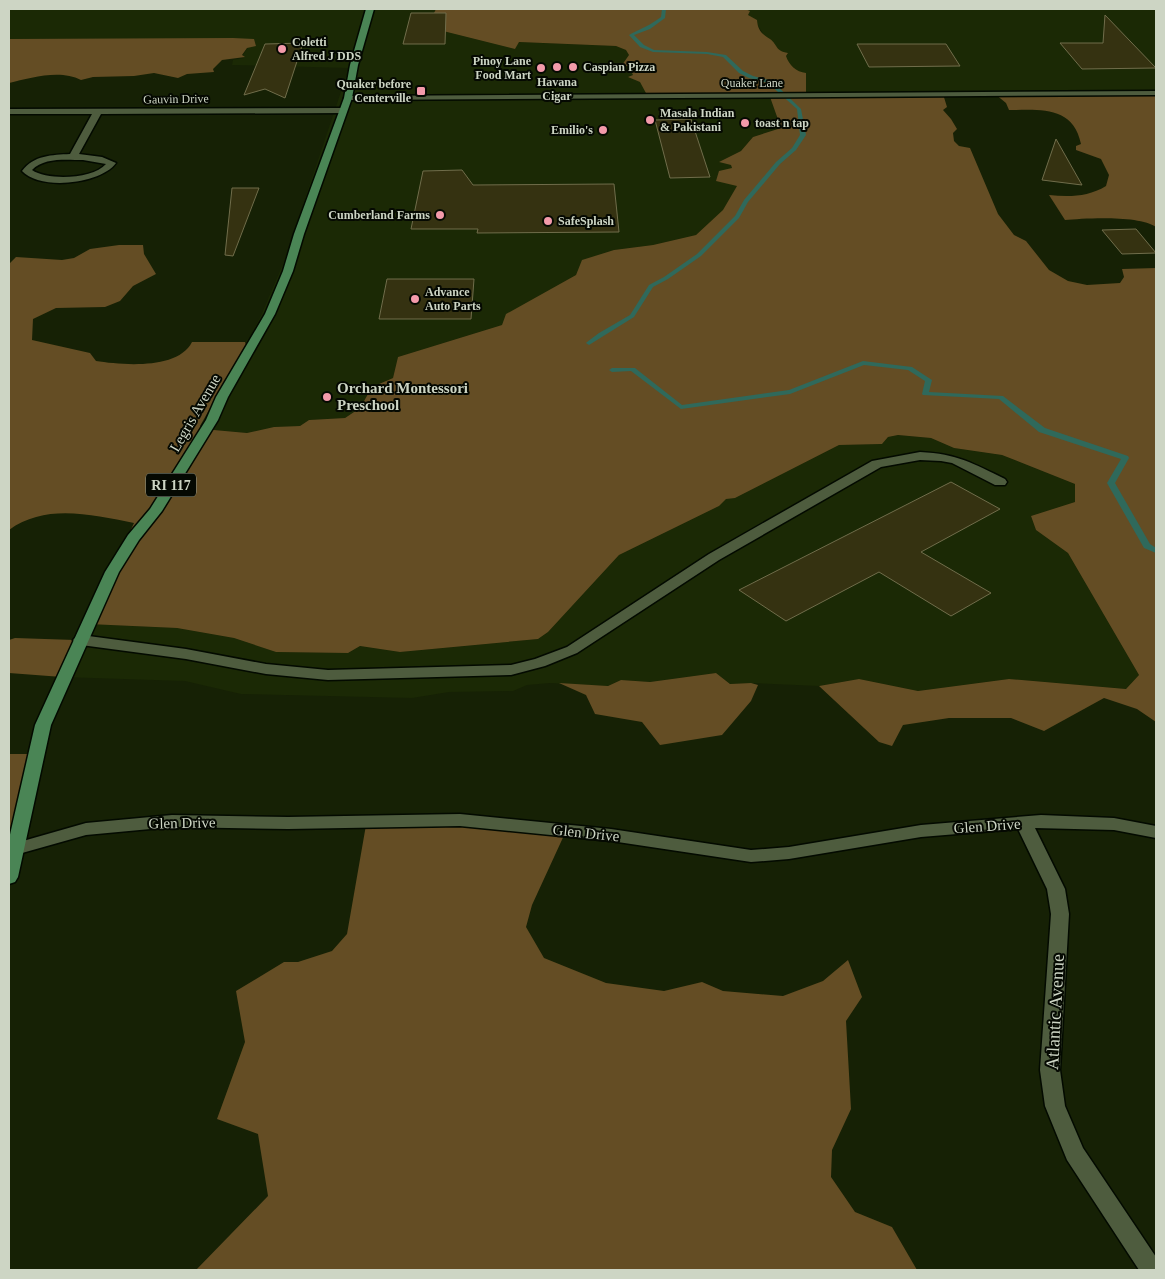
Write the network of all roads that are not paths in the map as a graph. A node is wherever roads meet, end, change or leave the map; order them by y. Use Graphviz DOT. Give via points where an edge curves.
graph roads {
  1 [pos="370,9"];
  2 [pos="1156,93"];
  3 [pos="348,98"];
  4 [pos="343,111"];
  5 [pos="9,112"];
  6 [pos="98,112"];
  7 [pos="73,157"];
  8 [pos="1000,482"];
  9 [pos="81,640"];
  10 [pos="1024,823"];
  11 [pos="1156,832"];
  12 [pos="15,849"];
  13 [pos="9,877"];
  14 [pos="1152,1270"];
  1 -- 3 [label="main road, RI 117"];
  2 -- 3 [label="street, Quaker Lane"];
  3 -- 4 [label="main road, Legris Avenue / RI 117"];
  4 -- 6 [label="street, Gauvin Drive"];
  4 -- 9 [label="main road, Legris Avenue / RI 117" via="270,314 212,420 112,572"];
  5 -- 6 [label="street, Gauvin Drive"];
  6 -- 7 [label="street"];
  7 -- 7 [label="street" via="39,161 27,171 41,178 68,179 95,175 105,171 111,163 103,159"];
  8 -- 9 [label="street" via="956,460 941,457 920,456 877,464 714,557 572,650 511,670 328,675 273,670"];
  9 -- 12 [label="main road, Legris Avenue / RI 117" via="43,725"];
  10 -- 11 [label="street, Glen Drive" via="1114,824"];
  10 -- 12 [label="street, Glen Drive" via="921,830 789,853 751,856 611,835 460,820 172,821 86,829"];
  10 -- 14 [label="street, Atlantic Avenue" via="1056,889 1060,914 1050,1070 1055,1106 1075,1153"];
  12 -- 13 [label="main road, Legris Avenue / RI 117"];
}
